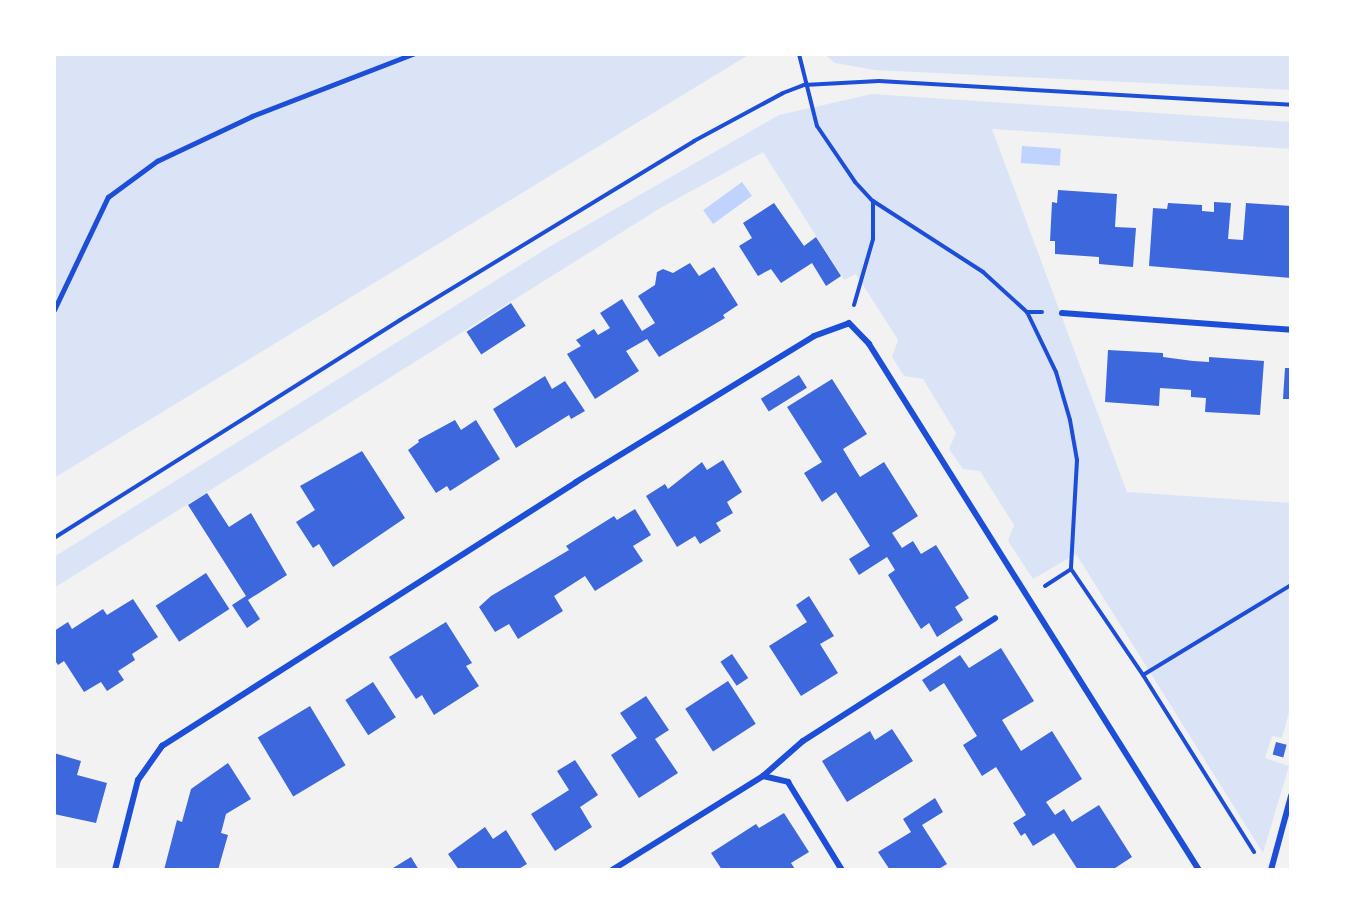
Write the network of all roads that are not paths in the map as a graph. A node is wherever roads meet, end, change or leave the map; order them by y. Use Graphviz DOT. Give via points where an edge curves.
graph roads {
  1 [pos="413,54"];
  2 [pos="54,310"];
  3 [pos="1062,313"];
  4 [pos="1291,330"];
  5 [pos="995,618"];
  6 [pos="763,776"];
  7 [pos="1291,796"];
  8 [pos="115,870"];
  9 [pos="612,870"];
  10 [pos="842,870"];
  11 [pos="1199,870"];
  12 [pos="1271,870"];
  1 -- 2 [label="lane" via="252,116 157,161 108,197"];
  3 -- 4 [label="street"];
  5 -- 6 [label="street" via="803,741"];
  6 -- 9 [label="street"];
  6 -- 10 [label="street" via="788,782"];
  7 -- 12 [label="street"];
  8 -- 11 [label="street" via="138,780 162,746 576,482 814,336 849,323 869,344"];
}
